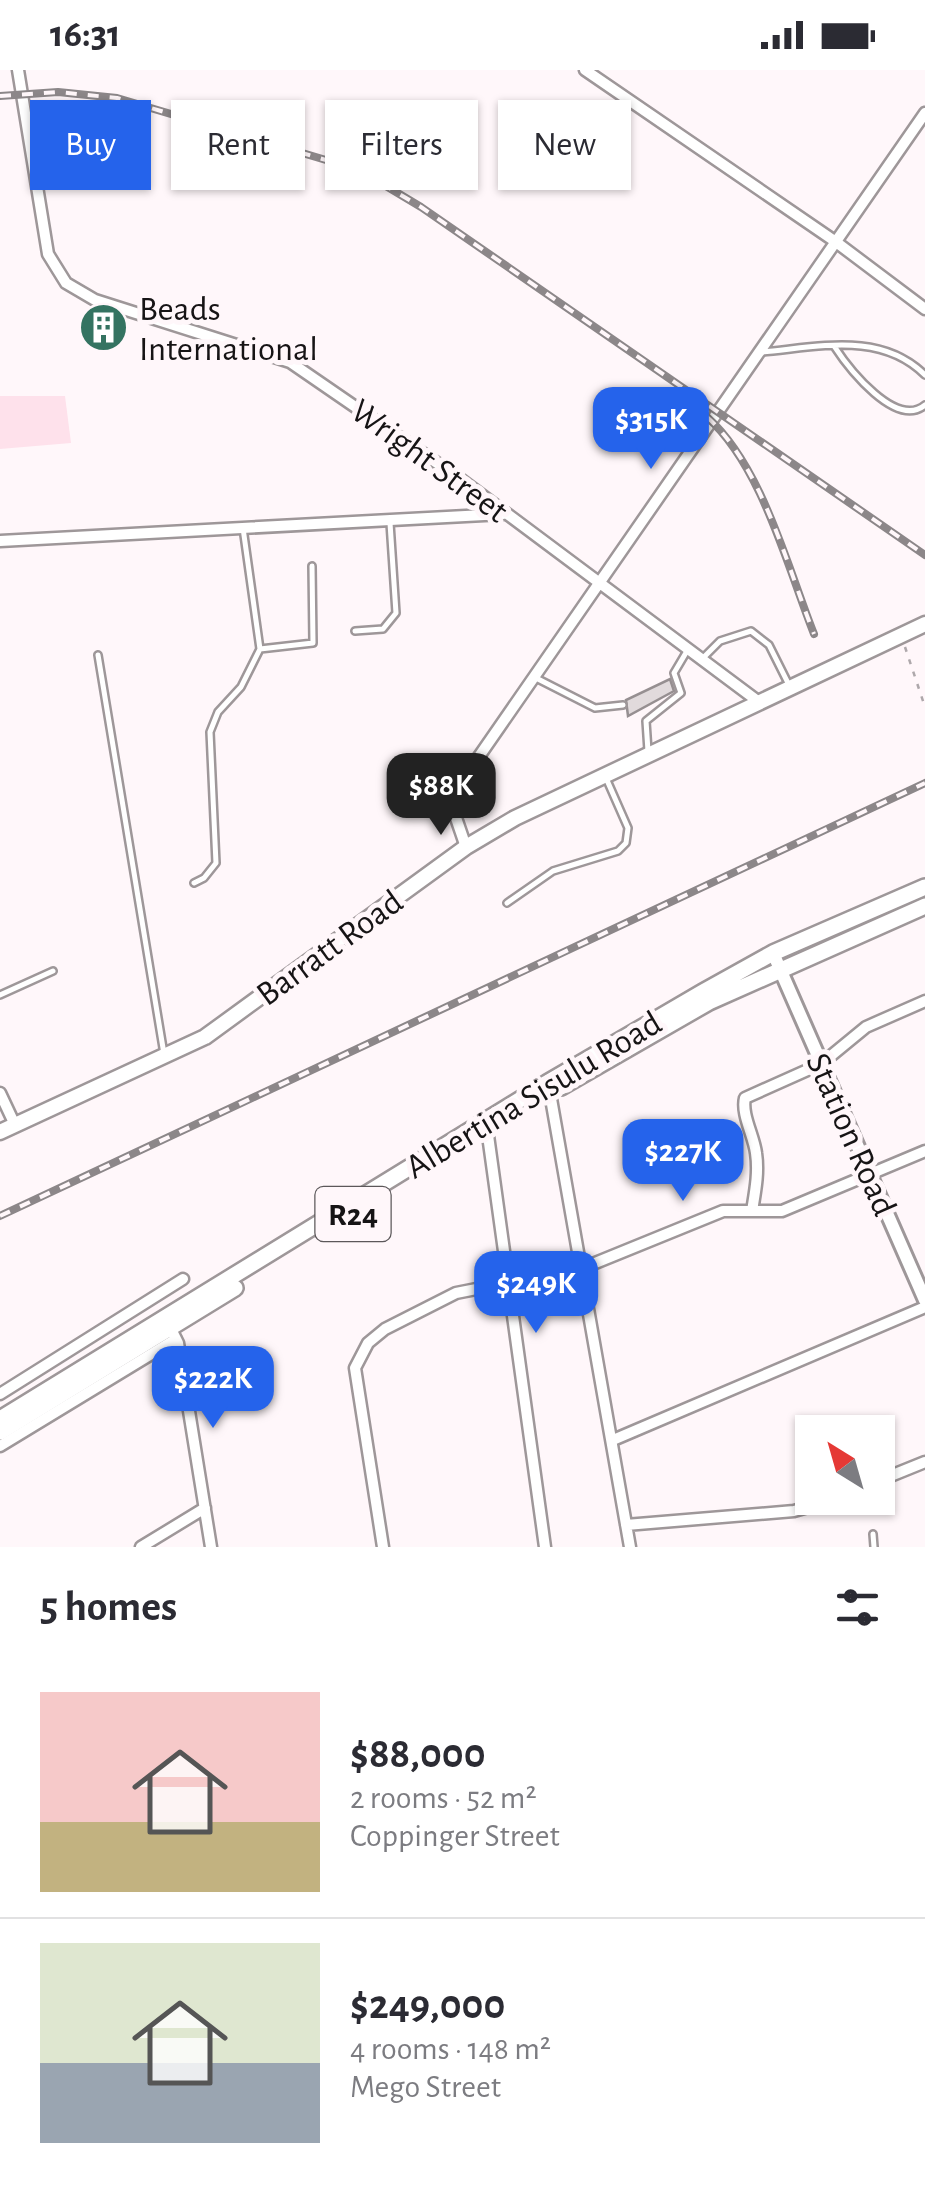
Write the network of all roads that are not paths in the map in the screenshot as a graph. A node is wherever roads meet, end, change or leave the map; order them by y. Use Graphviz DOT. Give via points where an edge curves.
graph roads {
  1 [pos="18,70"];
  2 [pos="585,70"];
  3 [pos="925,114"];
  4 [pos="836,242"];
  5 [pos="925,309"];
  6 [pos="834,346"];
  7 [pos="758,352"];
  8 [pos="925,375"];
  9 [pos="925,405"];
  10 [pos="504,514"];
  11 [pos="390,520"];
  12 [pos="243,528"];
  13 [pos="0,542"];
  14 [pos="312,566"];
  15 [pos="597,584"];
  16 [pos="925,624"];
  17 [pos="355,632"];
  18 [pos="690,648"];
  19 [pos="260,649"];
  20 [pos="98,655"];
  21 [pos="703,658"];
  22 [pos="534,676"];
  23 [pos="790,688"];
  24 [pos="759,702"];
  25 [pos="623,705"];
  26 [pos="637,711"];
  27 [pos="649,716"];
  28 [pos="648,754"];
  29 [pos="605,776"];
  30 [pos="466,847"];
  31 [pos="194,883"];
  32 [pos="925,887"];
  33 [pos="508,903"];
  34 [pos="925,906"];
  35 [pos="776,961"];
  36 [pos="53,971"];
  37 [pos="0,996"];
  38 [pos="924,1004"];
  39 [pos="164,1057"];
  40 [pos="821,1064"];
  41 [pos="0,1093"];
  42 [pos="550,1093"];
  43 [pos="488,1125"];
  44 [pos="7,1128"];
  45 [pos="925,1151"];
  46 [pos="870,1175"];
  47 [pos="752,1211"];
  48 [pos="583,1268"];
  49 [pos="183,1279"];
  50 [pos="509,1283"];
  51 [pos="925,1304"];
  52 [pos="171,1328"];
  53 [pos="15,1384"];
  54 [pos="0,1394"];
  55 [pos="27,1403"];
  56 [pos="0,1419"];
  57 [pos="0,1432"];
  58 [pos="612,1440"];
  59 [pos="0,1446"];
  60 [pos="925,1462"];
  61 [pos="895,1475"];
  62 [pos="205,1508"];
  63 [pos="795,1510"];
  64 [pos="626,1525"];
  65 [pos="873,1534"];
  66 [pos="141,1547"];
  67 [pos="211,1547"];
  68 [pos="382,1547"];
  69 [pos="545,1547"];
  70 [pos="630,1547"];
  71 [pos="874,1547"];
  1 -- 10 [label="street, Wright Street" via="46,244 66,283 95,300 290,362"];
  2 -- 4 [label="street"];
  3 -- 4 [label="street"];
  4 -- 5 [label="street"];
  4 -- 7 [label="street"];
  6 -- 7 [label="lane"];
  6 -- 8 [label="lane" via="890,350"];
  6 -- 9 [label="lane" via="872,392 902,411"];
  7 -- 15 [label="street"];
  10 -- 11 [label="street"];
  10 -- 15 [label="street, Wright Street"];
  11 -- 12 [label="street"];
  11 -- 17 [label="lane" via="396,613 382,628"];
  12 -- 13 [label="street"];
  12 -- 19 [label="lane"];
  14 -- 19 [label="lane" via="313,644"];
  15 -- 18 [label="street, Wright Street"];
  15 -- 22 [label="street"];
  16 -- 23 [label="main road, Barratt Road"];
  18 -- 21 [label="street, Wright Street"];
  18 -- 27 [label="lane" via="675,668 680,693"];
  19 -- 31 [label="lane" via="210,732 216,863"];
  20 -- 39 [label="lane"];
  21 -- 23 [label="lane" via="720,641 751,631 769,645"];
  21 -- 24 [label="street, Wright Street"];
  22 -- 25 [label="lane" via="595,708"];
  22 -- 30 [label="street" via="459,787 456,816"];
  23 -- 24 [label="main road, Barratt Road"];
  24 -- 28 [label="main road, Barratt Road"];
  26 -- 27 [label="lane"];
  27 -- 28 [label="lane"];
  28 -- 29 [label="main road, Barratt Road"];
  29 -- 30 [label="main road, Barratt Road"];
  29 -- 33 [label="lane" via="628,828 626,843 553,871"];
  30 -- 39 [label="main road, Barratt Road" via="221,1026"];
  32 -- 35 [label="main road, Albertina Sisulu Road / R24"];
  34 -- 35 [label="main road, Albertina Sisulu Road / R24"];
  35 -- 40 [label="street, Station Road"];
  35 -- 42 [label="main road, Albertina Sisulu Road / R24"];
  35 -- 43 [label="main road, Albertina Sisulu Road / R24"];
  36 -- 37 [label="lane"];
  38 -- 40 [label="street" via="866,1027"];
  39 -- 44 [label="main road, Barratt Road"];
  40 -- 46 [label="street, Station Road"];
  40 -- 47 [label="street" via="743,1103 756,1153"];
  41 -- 44 [label="street"];
  42 -- 43 [label="main road, Albertina Sisulu Road / R24"];
  42 -- 48 [label="street"];
  43 -- 50 [label="street"];
  43 -- 52 [label="main road, Albertina Sisulu Road / R24"];
  45 -- 46 [label="street"];
  46 -- 47 [label="street" via="782,1211"];
  46 -- 51 [label="street, Station Road"];
  47 -- 48 [label="street" via="712,1214"];
  48 -- 50 [label="street"];
  48 -- 58 [label="street"];
  49 -- 53 [label="street"];
  50 -- 68 [label="street" via="437,1300 385,1329 360,1355 356,1381"];
  50 -- 69 [label="street"];
  51 -- 58 [label="street"];
  52 -- 55 [label="main road, Albertina Sisulu Road / R24"];
  52 -- 57 [label="main road, Albertina Sisulu Road / R24"];
  52 -- 59 [label="street"];
  52 -- 62 [label="street"];
  53 -- 54 [label="street"];
  53 -- 55 [label="street"];
  55 -- 56 [label="main road, Albertina Sisulu Road / R24"];
  58 -- 64 [label="street"];
  60 -- 61 [label="street"];
  62 -- 66 [label="street"];
  62 -- 67 [label="street"];
  63 -- 64 [label="street"];
  64 -- 70 [label="street"];
  65 -- 71 [label="lane"];
}
